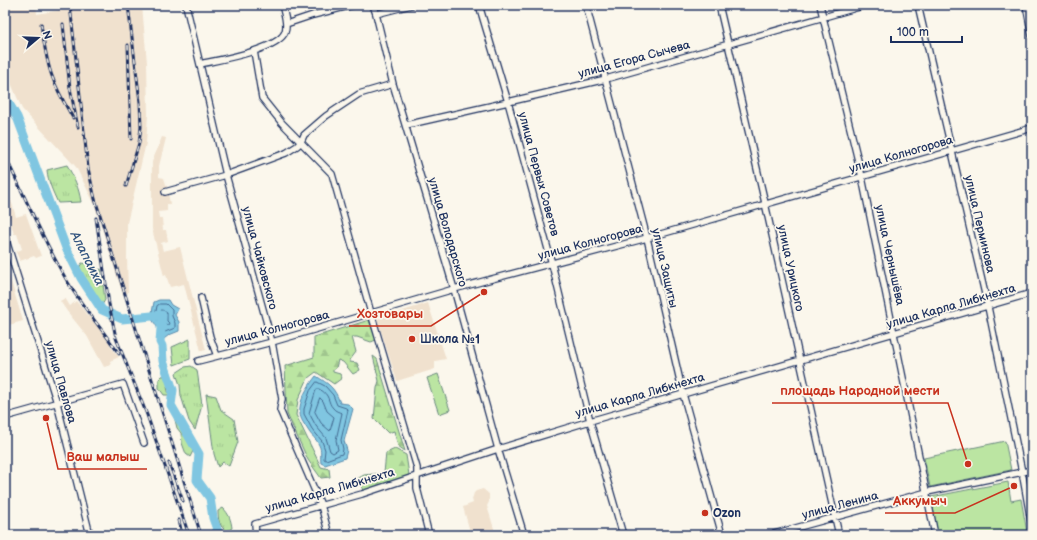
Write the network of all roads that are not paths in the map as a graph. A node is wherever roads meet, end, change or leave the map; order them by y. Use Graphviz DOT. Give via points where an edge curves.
graph roads {
  1 [pos="186,5"];
  2 [pos="282,5"];
  3 [pos="353,5"];
  4 [pos="373,5"];
  5 [pos="411,5"];
  6 [pos="479,5"];
  7 [pos="586,5"];
  8 [pos="719,5"];
  9 [pos="820,5"];
  10 [pos="866,5"];
  11 [pos="918,5"];
  12 [pos="1026,5"];
  13 [pos="376,14"];
  14 [pos="823,17"];
  15 [pos="286,24"];
  16 [pos="1032,36"];
  17 [pos="729,44"];
  18 [pos="254,51"];
  19 [pos="200,64"];
  20 [pos="606,79"];
  21 [pos="393,84"];
  22 [pos="508,102"];
  23 [pos="406,125"];
  24 [pos="1032,128"];
  25 [pos="301,142"];
  26 [pos="952,151"];
  27 [pos="226,175"];
  28 [pos="862,177"];
  29 [pos="165,192"];
  30 [pos="766,203"];
  31 [pos="5,237"];
  32 [pos="647,238"];
  33 [pos="552,264"];
  34 [pos="454,289"];
  35 [pos="1032,293"];
  36 [pos="200,298"];
  37 [pos="988,307"];
  38 [pos="371,314"];
  39 [pos="895,333"];
  40 [pos="272,342"];
  41 [pos="217,356"];
  42 [pos="198,361"];
  43 [pos="800,361"];
  44 [pos="683,394"];
  45 [pos="57,403"];
  46 [pos="5,417"];
  47 [pos="590,421"];
  48 [pos="144,443"];
  49 [pos="498,449"];
  50 [pos="1032,470"];
  51 [pos="1022,474"];
  52 [pos="416,476"];
  53 [pos="927,492"];
  54 [pos="321,504"];
  55 [pos="836,517"];
  56 [pos="1032,527"];
  57 [pos="90,535"];
  58 [pos="256,535"];
  59 [pos="329,535"];
  60 [pos="429,535"];
  61 [pos="524,535"];
  62 [pos="623,535"];
  63 [pos="722,535"];
  64 [pos="770,535"];
  65 [pos="839,535"];
  66 [pos="935,535"];
  1 -- 19 [label="street, улица Чайковского"];
  2 -- 15 [label="street"];
  3 -- 15 [label="street"];
  4 -- 13 [label="street, улица Володарского"];
  5 -- 13 [label="street"];
  6 -- 22 [label="street, улица Первых Советов"];
  7 -- 20 [label="street, улица Защиты"];
  8 -- 17 [label="street, улица Урицкого"];
  9 -- 14 [label="street, улица Чернышёва"];
  10 -- 14 [label="street, улица Егора Сычева"];
  11 -- 26 [label="street, улица Перминова"];
  12 -- 16 [label="street"];
  13 -- 21 [label="street, улица Володарского"];
  14 -- 17 [label="street, улица Егора Сычева"];
  14 -- 28 [label="street, улица Чернышёва"];
  15 -- 18 [label="street" via="285,32 278,40"];
  17 -- 20 [label="street, улица Егора Сычева"];
  17 -- 30 [label="street, улица Урицкого"];
  18 -- 19 [label="street"];
  18 -- 25 [label="street" via="262,98"];
  19 -- 27 [label="street, улица Чайковского"];
  20 -- 22 [label="street, улица Егора Сычева"];
  20 -- 32 [label="street, улица Защиты"];
  21 -- 23 [label="street, улица Володарского"];
  21 -- 25 [label="street" via="359,94 326,116 304,135"];
  22 -- 23 [label="street, улица Егора Сычева"];
  22 -- 33 [label="street, улица Первых Советов"];
  23 -- 34 [label="street, улица Володарского"];
  24 -- 26 [label="street, улица Колногорова"];
  25 -- 27 [label="street" via="286,153"];
  25 -- 38 [label="street" via="332,174"];
  26 -- 28 [label="street, улица Колногорова"];
  26 -- 37 [label="street, улица Перминова"];
  27 -- 29 [label="street"];
  27 -- 40 [label="street, улица Чайковского"];
  28 -- 30 [label="street, улица Колногорова"];
  28 -- 39 [label="street, улица Чернышёва"];
  30 -- 32 [label="street, улица Колногорова"];
  30 -- 43 [label="street, улица Урицкого"];
  31 -- 45 [label="street, улица Павлова"];
  32 -- 33 [label="street, улица Колногорова"];
  32 -- 44 [label="street, улица Защиты"];
  33 -- 34 [label="street, улица Колногорова"];
  33 -- 47 [label="street, улица Первых Советов"];
  34 -- 38 [label="street, улица Колногорова"];
  34 -- 49 [label="street, улица Володарского"];
  35 -- 37 [label="street, улица Карла Либкнехта"];
  36 -- 41 [label="street"];
  37 -- 39 [label="street, улица Карла Либкнехта"];
  37 -- 51 [label="street, улица Перминова"];
  38 -- 40 [label="street, улица Колногорова"];
  38 -- 52 [label="street" via="417,468"];
  39 -- 43 [label="street, улица Карла Либкнехта"];
  39 -- 53 [label="street, улица Чернышёва"];
  40 -- 41 [label="street, улица Колногорова"];
  40 -- 54 [label="street, улица Чайковского" via="282,399 280,410"];
  41 -- 42 [label="street, улица Колногорова"];
  43 -- 44 [label="street, улица Карла Либкнехта"];
  43 -- 55 [label="street, улица Урицкого"];
  44 -- 47 [label="street, улица Карла Либкнехта"];
  44 -- 63 [label="street, улица Защиты"];
  45 -- 46 [label="street"];
  45 -- 48 [label="street" via="123,384"];
  45 -- 57 [label="street, улица Павлова"];
  47 -- 49 [label="street, улица Карла Либкнехта"];
  47 -- 62 [label="street, улица Первых Советов"];
  49 -- 52 [label="street, улица Карла Либкнехта"];
  49 -- 61 [label="street, улица Володарского"];
  50 -- 51 [label="street, улица Ленина"];
  51 -- 53 [label="street, улица Ленина"];
  51 -- 56 [label="street, улица Перминова"];
  52 -- 54 [label="street, улица Карла Либкнехта"];
  52 -- 60 [label="street"];
  53 -- 55 [label="street, улица Ленина"];
  53 -- 66 [label="street, улица Чернышёва"];
  54 -- 58 [label="street, улица Карла Либкнехта" via="255,524"];
  54 -- 59 [label="street, улица Чайковского"];
  55 -- 64 [label="street, улица Ленина"];
  55 -- 65 [label="street, улица Урицкого"];
}
